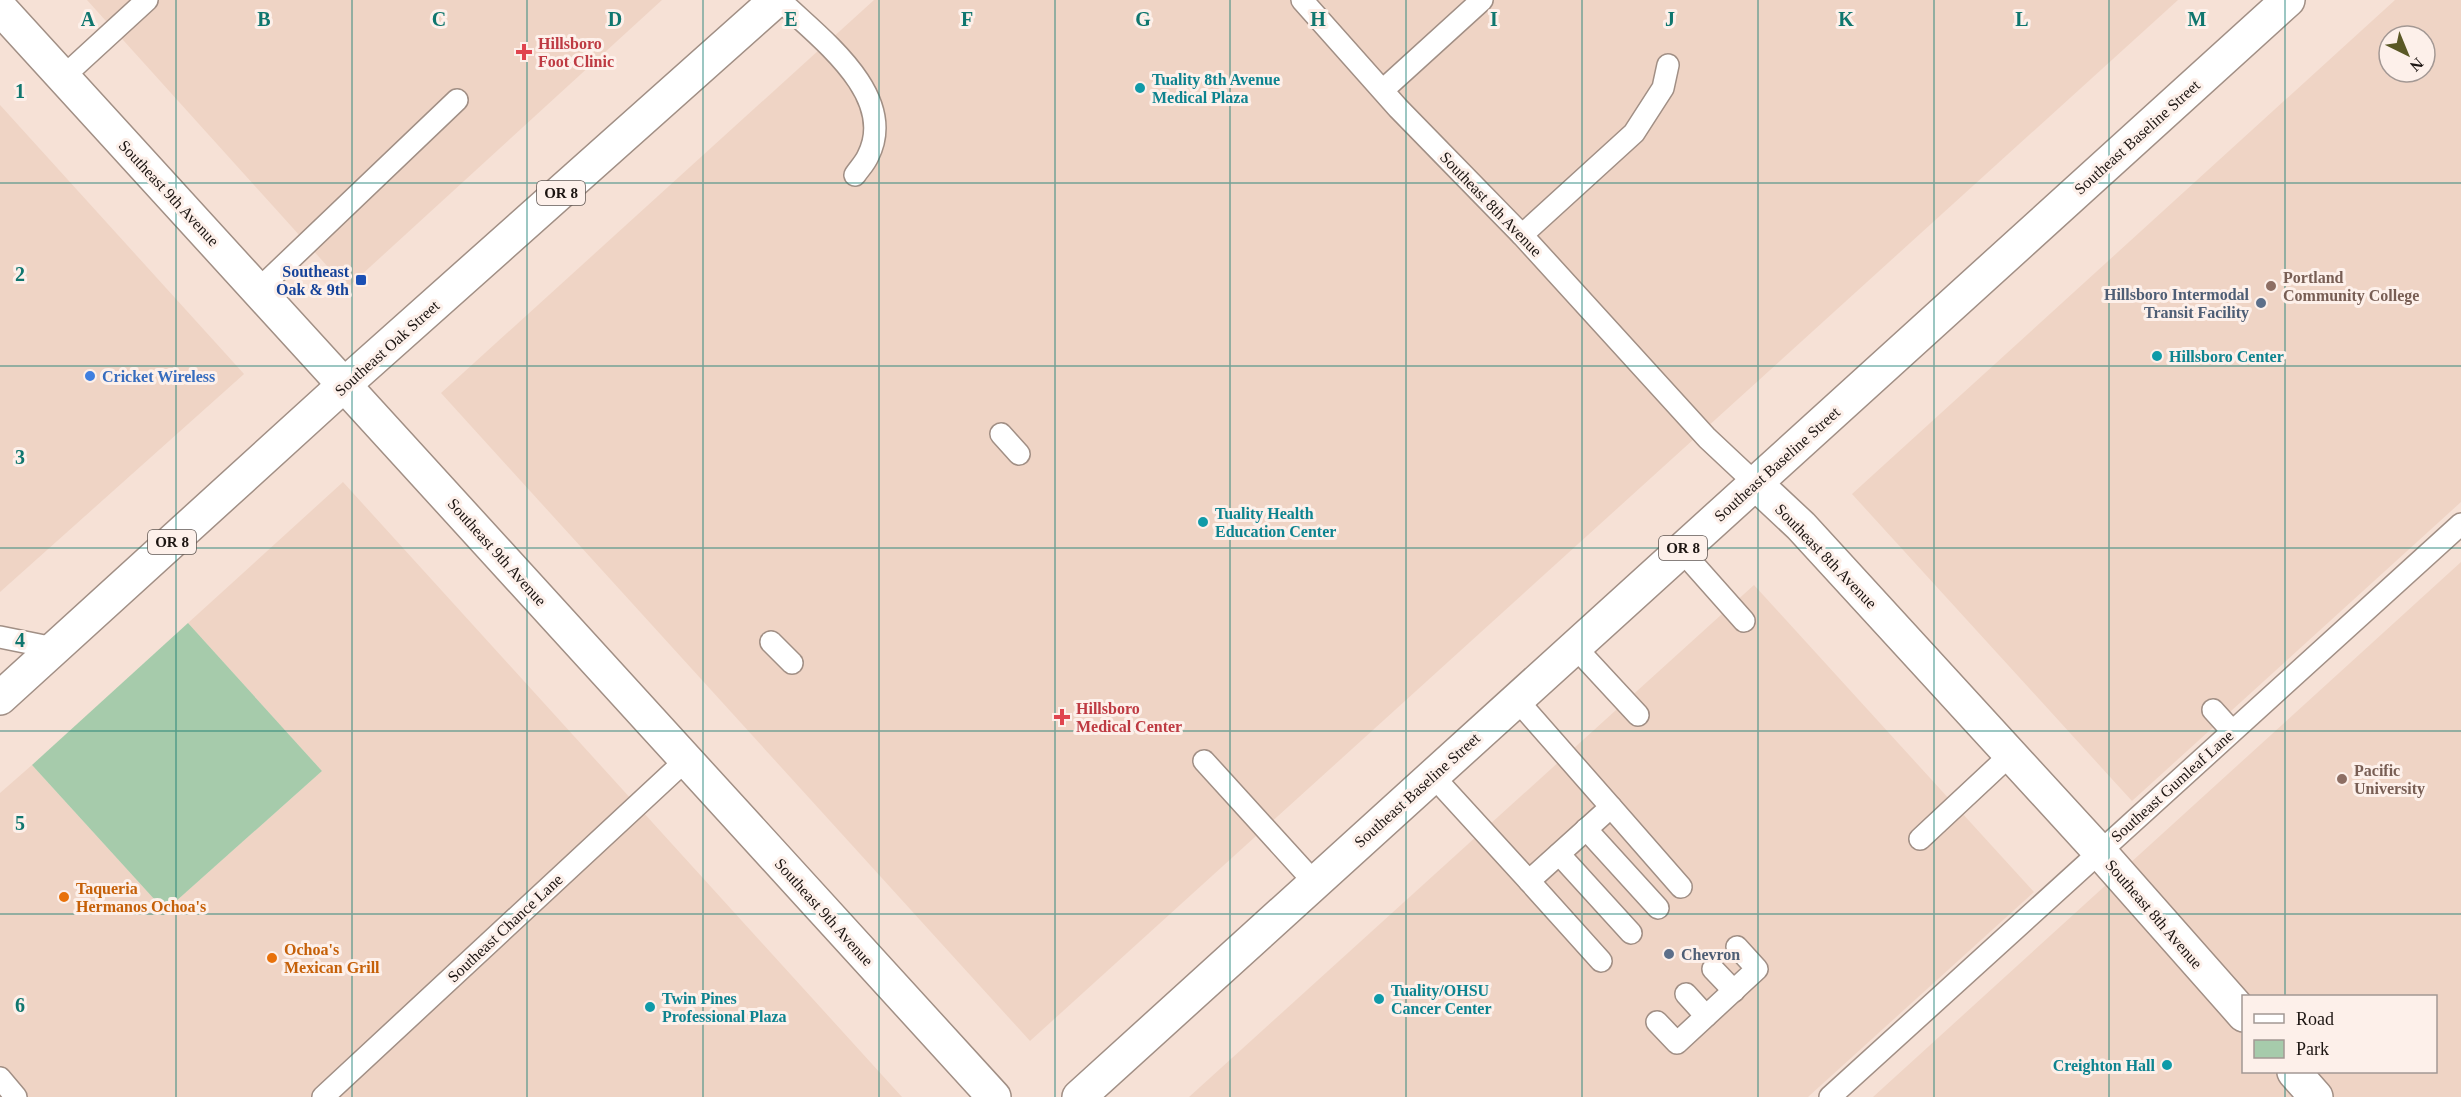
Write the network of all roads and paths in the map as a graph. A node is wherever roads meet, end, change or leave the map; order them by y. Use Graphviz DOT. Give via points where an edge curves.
graph roads {
  1 [pos="147,0"];
  2 [pos="778,0"];
  3 [pos="1302,0"];
  4 [pos="1482,0"];
  5 [pos="2288,0"];
  6 [pos="0,8"];
  7 [pos="1668,65"];
  8 [pos="63,77"];
  9 [pos="1383,90"];
  10 [pos="456,100"];
  11 [pos="855,175"];
  12 [pos="1522,235"];
  13 [pos="258,290"];
  14 [pos="344,385"];
  15 [pos="1001,434"];
  16 [pos="1019,454"];
  17 [pos="1755,483"];
  18 [pos="2461,524"];
  19 [pos="1681,550"];
  20 [pos="1744,621"];
  21 [pos="0,637"];
  22 [pos="771,642"];
  23 [pos="1575,647"];
  24 [pos="54,648"];
  25 [pos="792,663"];
  26 [pos="0,698"];
  27 [pos="1517,700"];
  28 [pos="2213,710"];
  29 [pos="1638,715"];
  30 [pos="2232,731"];
  31 [pos="2010,755"];
  32 [pos="686,760"];
  33 [pos="1204,761"];
  34 [pos="1433,776"];
  35 [pos="1611,807"];
  36 [pos="1586,829"];
  37 [pos="1920,839"];
  38 [pos="2099,851"];
  39 [pos="1559,854"];
  40 [pos="1529,881"];
  41 [pos="1315,883"];
  42 [pos="1681,887"];
  43 [pos="1658,908"];
  44 [pos="1631,933"];
  45 [pos="1737,947"];
  46 [pos="1602,961"];
  47 [pos="1713,969"];
  48 [pos="1734,991"];
  49 [pos="1686,994"];
  50 [pos="2242,1013"];
  51 [pos="1706,1016"];
  52 [pos="1657,1022"];
  53 [pos="2296,1073"];
  54 [pos="0,1078"];
  55 [pos="16,1097"];
  56 [pos="323,1097"];
  57 [pos="994,1097"];
  58 [pos="1079,1097"];
  59 [pos="1830,1097"];
  60 [pos="2316,1097"];
  1 -- 8 [label="lane"];
  2 -- 11 [label="lane" via="823,41 865,88 874,109 875,132 869,156"];
  2 -- 14 [label="main road, Southeast Oak Street / OR 8"];
  3 -- 9 [label="lane, Southeast 8th Avenue"];
  4 -- 9 [label="lane"];
  5 -- 17 [label="main road, Southeast Baseline Street / OR 8"];
  6 -- 8 [label="main road, Southeast 9th Avenue"];
  7 -- 12 [label="lane" via="1663,88 1634,133"];
  8 -- 13 [label="main road, Southeast 9th Avenue"];
  9 -- 12 [label="lane, Southeast 8th Avenue"];
  10 -- 13 [label="lane"];
  12 -- 17 [label="lane, Southeast 8th Avenue" via="1707,438"];
  13 -- 14 [label="main road, Southeast 9th Avenue"];
  14 -- 24 [label="main road, Southeast Oak Street / OR 8"];
  14 -- 32 [label="main road, Southeast 9th Avenue"];
  15 -- 16 [label="lane"];
  17 -- 19 [label="main road, Southeast Baseline Street / OR 8"];
  17 -- 31 [label="main road, Southeast 8th Avenue" via="1801,526"];
  18 -- 30 [label="lane, Southeast Gumleaf Lane"];
  19 -- 20 [label="lane"];
  19 -- 23 [label="main road, Southeast Baseline Street / OR 8"];
  21 -- 24 [label="lane"];
  22 -- 25 [label="lane"];
  23 -- 27 [label="main road, Southeast Baseline Street / OR 8"];
  23 -- 29 [label="lane"];
  24 -- 26 [label="main road, Southeast Oak Street / OR 8"];
  27 -- 34 [label="main road, Southeast Baseline Street / OR 8"];
  27 -- 35 [label="lane"];
  28 -- 30 [label="lane"];
  30 -- 38 [label="lane, Southeast Gumleaf Lane"];
  31 -- 37 [label="lane"];
  31 -- 38 [label="main road, Southeast 8th Avenue"];
  32 -- 56 [label="lane, Southeast Chance Lane"];
  32 -- 57 [label="main road, Southeast 9th Avenue"];
  33 -- 41 [label="lane"];
  34 -- 40 [label="lane"];
  34 -- 41 [label="main road, Southeast Baseline Street / OR 8"];
  35 -- 36 [label="lane"];
  35 -- 42 [label="lane"];
  36 -- 39 [label="lane"];
  36 -- 43 [label="lane"];
  38 -- 50 [label="main road, Southeast 8th Avenue"];
  38 -- 59 [label="lane, Southeast Gumleaf Lane"];
  39 -- 40 [label="lane"];
  39 -- 44 [label="lane"];
  40 -- 46 [label="lane"];
  41 -- 58 [label="main road, Southeast Baseline Street / OR 8"];
  45 -- 48 [label="lane" via="1757,969"];
  47 -- 48 [label="lane"];
  48 -- 51 [label="lane"];
  49 -- 51 [label="lane"];
  51 -- 52 [label="lane" via="1677,1043"];
  53 -- 60 [label="main road"];
  54 -- 55 [label="lane"];
}
